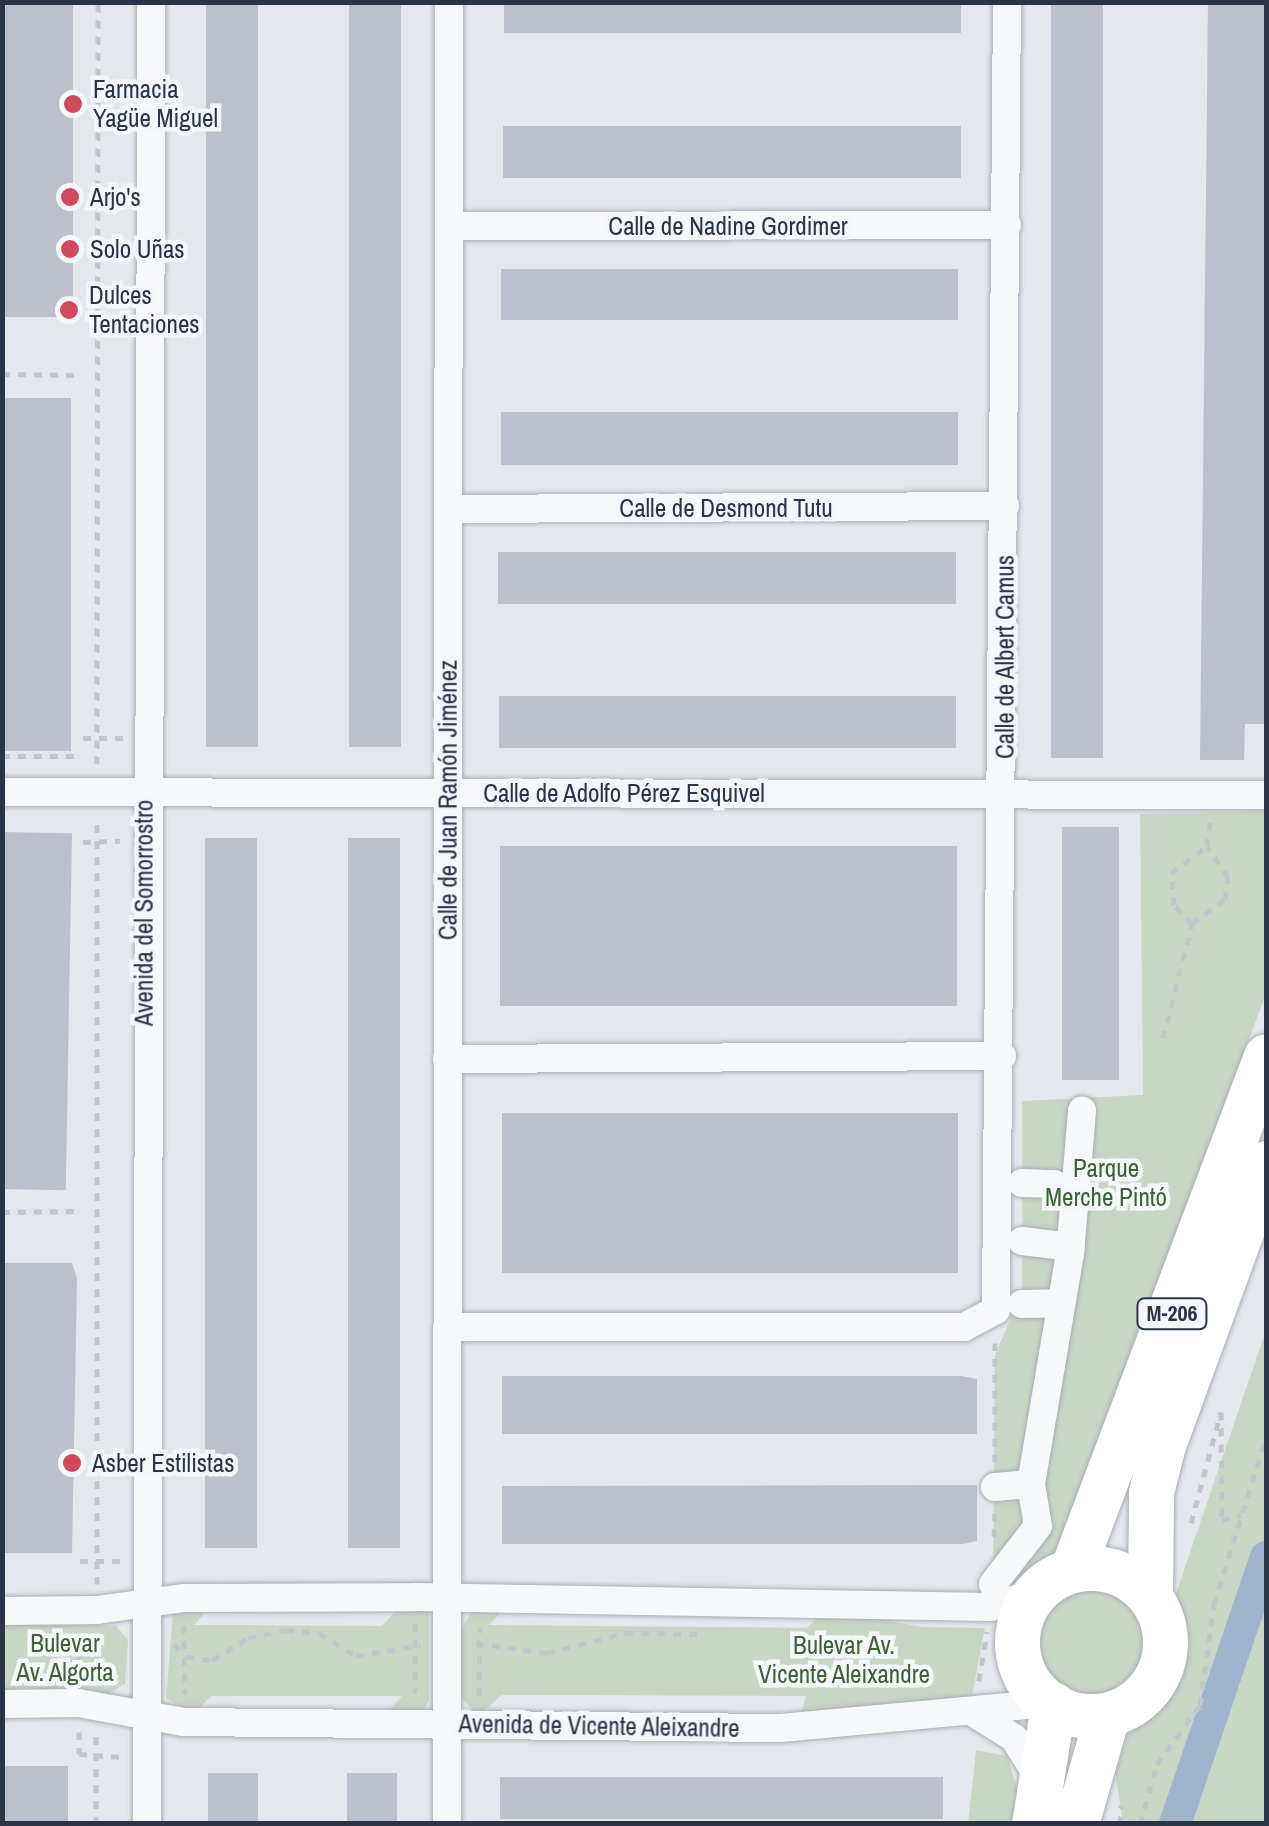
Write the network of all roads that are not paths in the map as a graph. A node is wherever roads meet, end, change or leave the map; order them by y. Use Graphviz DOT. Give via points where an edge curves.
graph roads {
  1 [pos="151,2"];
  2 [pos="449,2"];
  3 [pos="1007,2"];
  4 [pos="1008,225"];
  5 [pos="448,226"];
  6 [pos="1004,506"];
  7 [pos="448,509"];
  8 [pos="2,792"];
  9 [pos="144,792"];
  10 [pos="448,792"];
  11 [pos="1005,793"];
  12 [pos="1266,794"];
  13 [pos="1002,1056"];
  14 [pos="1266,1056"];
  15 [pos="448,1059"];
  16 [pos="1082,1110"];
  17 [pos="1266,1163"];
  18 [pos="1022,1183"];
  19 [pos="1075,1206"];
  20 [pos="1022,1241"];
  21 [pos="1071,1247"];
  22 [pos="1062,1303"];
  23 [pos="1009,1307"];
  24 [pos="447,1327"];
  25 [pos="1031,1484"];
  26 [pos="995,1488"];
  27 [pos="1150,1596"];
  28 [pos="446,1598"];
  29 [pos="1015,1598"];
  30 [pos="148,1605"];
  31 [pos="2,1611"];
  32 [pos="2,1704"];
  33 [pos="1051,1704"];
  34 [pos="974,1714"];
  35 [pos="1107,1714"];
  36 [pos="146,1718"];
  37 [pos="446,1724"];
  38 [pos="1039,1804"];
  39 [pos="147,1824"];
  40 [pos="447,1824"];
  41 [pos="1076,1824"];
  1 -- 9 [label="street, Avenida del Somorrostro"];
  2 -- 5 [label="street, Calle de Juan Ramón Jiménez"];
  3 -- 4 [label="street, Calle de Albert Camus"];
  4 -- 5 [label="street, Calle de Nadine Gordimer"];
  4 -- 6 [label="street, Calle de Albert Camus"];
  5 -- 7 [label="street, Calle de Juan Ramón Jiménez"];
  6 -- 7 [label="street, Calle de Desmond Tutu"];
  6 -- 11 [label="street, Calle de Albert Camus"];
  7 -- 10 [label="street, Calle de Juan Ramón Jiménez"];
  8 -- 9 [label="street, Calle de Adolfo Pérez Esquivel"];
  9 -- 10 [label="street, Calle de Adolfo Pérez Esquivel"];
  9 -- 30 [label="street, Avenida del Somorrostro"];
  10 -- 11 [label="street, Calle de Adolfo Pérez Esquivel"];
  10 -- 15 [label="street, Calle de Juan Ramón Jiménez"];
  11 -- 12 [label="street, Calle de Adolfo Pérez Esquivel"];
  11 -- 13 [label="street, Calle de Albert Camus"];
  13 -- 15 [label="street"];
  13 -- 23 [label="street, Calle de Albert Camus"];
  14 -- 29 [label="main road, M-206"];
  15 -- 24 [label="street, Calle de Juan Ramón Jiménez"];
  16 -- 19 [label="street"];
  17 -- 27 [label="main road, M-206" via="1163,1444 1151,1492"];
  18 -- 19 [label="street" via="1054,1184"];
  19 -- 21 [label="street"];
  20 -- 21 [label="street"];
  21 -- 22 [label="street"];
  22 -- 23 [label="street"];
  22 -- 25 [label="street"];
  23 -- 24 [label="street" via="964,1327"];
  24 -- 28 [label="street, Calle de Juan Ramón Jiménez"];
  25 -- 26 [label="street"];
  25 -- 29 [label="street" via="1038,1526"];
  27 -- 29 [label="main road" via="1107,1569"];
  27 -- 35 [label="main road, M-206" via="1166,1636 1157,1677 1127,1707"];
  28 -- 29 [label="street"];
  28 -- 30 [label="street" via="184,1598"];
  28 -- 37 [label="street, Calle de Juan Ramón Jiménez"];
  29 -- 33 [label="main road, M-206" via="1018,1651 1028,1681"];
  30 -- 31 [label="street" via="89,1623"];
  30 -- 36 [label="street, Avenida del Somorrostro"];
  32 -- 36 [label="street, Avenida de Vicente Aleixandre" via="87,1704"];
  33 -- 34 [label="street, Avenida de Vicente Aleixandre"];
  33 -- 35 [label="main road"];
  33 -- 38 [label="main road"];
  34 -- 37 [label="street, Avenida de Vicente Aleixandre" via="781,1728"];
  34 -- 38 [label="street" via="1014,1738"];
  35 -- 41 [label="main road"];
  36 -- 37 [label="street, Avenida de Vicente Aleixandre"];
  36 -- 39 [label="street, Avenida del Somorrostro"];
  37 -- 40 [label="street, Calle de Juan Ramón Jiménez"];
}
